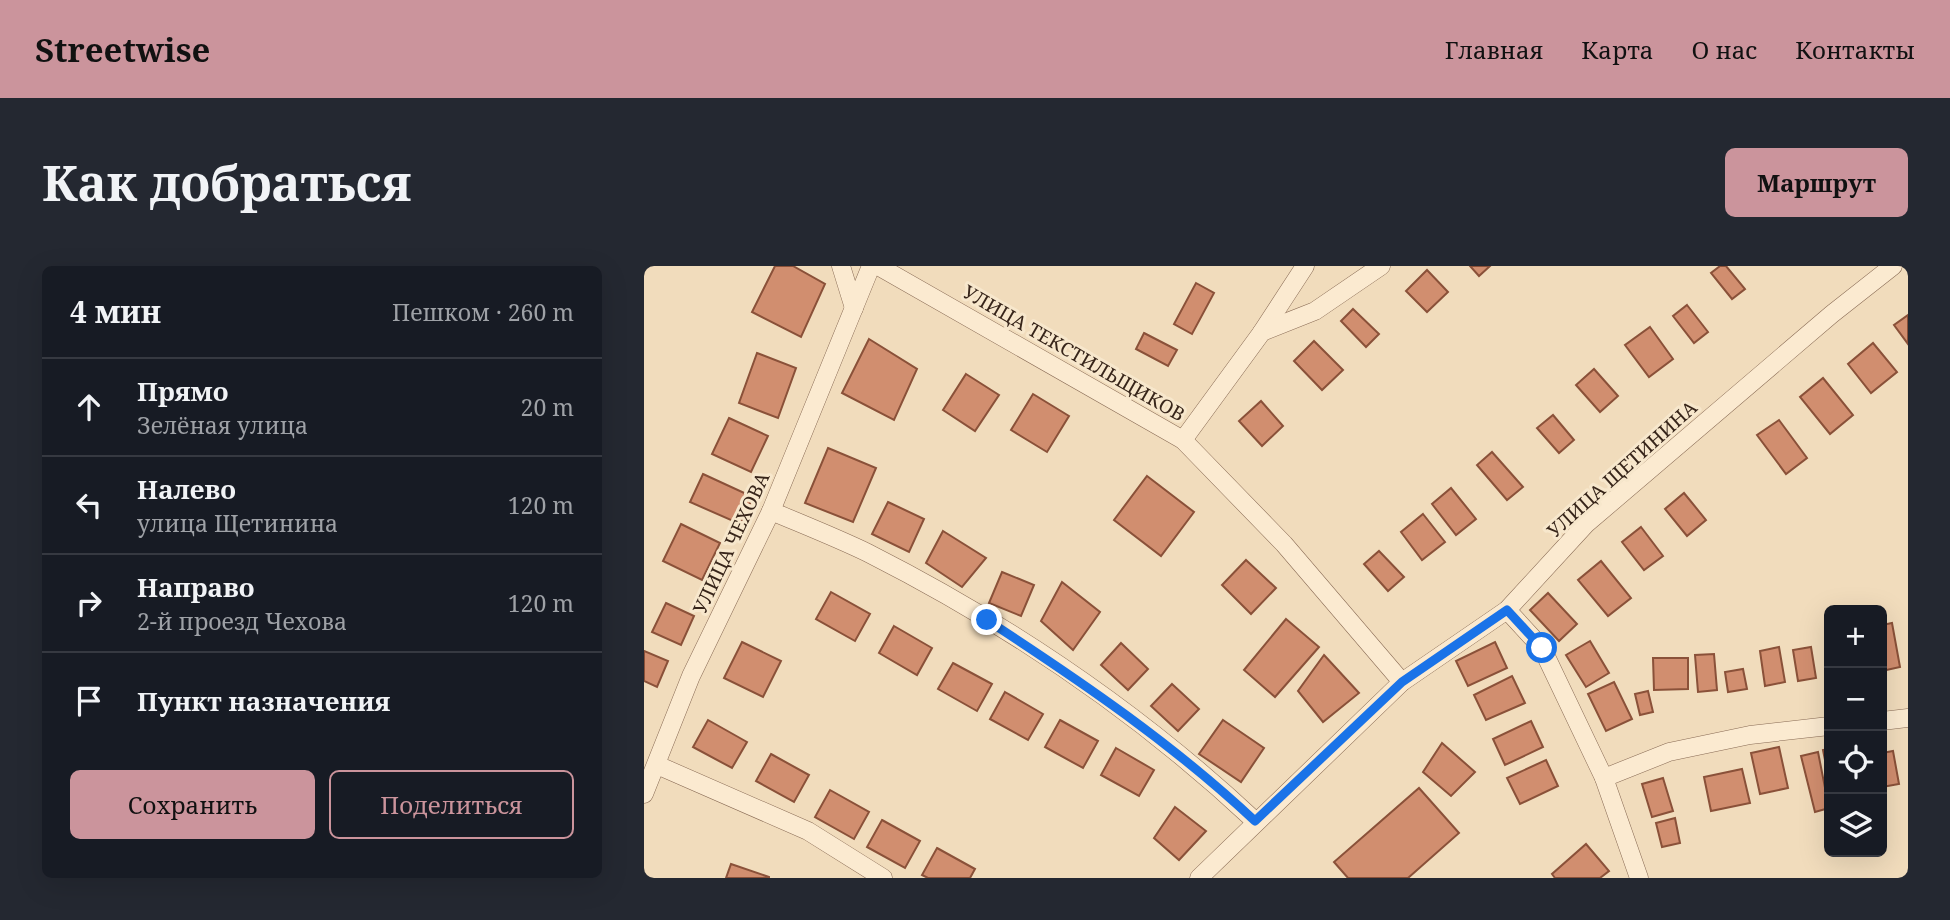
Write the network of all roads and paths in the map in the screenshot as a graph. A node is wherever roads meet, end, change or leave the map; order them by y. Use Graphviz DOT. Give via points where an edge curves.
graph roads {
  1 [pos="841,266"];
  2 [pos="871,266"];
  3 [pos="878,266"];
  4 [pos="1305,266"];
  5 [pos="1381,266"];
  6 [pos="1893,266"];
  7 [pos="854,308"];
  8 [pos="1262,332"];
  9 [pos="1183,440"];
  10 [pos="771,510"];
  11 [pos="1507,610"];
  12 [pos="1402,682"];
  13 [pos="1908,718"];
  14 [pos="1887,720"];
  15 [pos="1824,727"];
  16 [pos="657,765"];
  17 [pos="1604,778"];
  18 [pos="644,794"];
  19 [pos="1255,821"];
  20 [pos="883,878"];
  21 [pos="1199,878"];
  22 [pos="1639,878"];
  1 -- 7 [label="street"];
  2 -- 7 [label="street, УЛИЦА ЧЕХОВА"];
  3 -- 9 [label="street, УЛИЦА ТЕКСТИЛЬЩИКОВ"];
  4 -- 8 [label="street"];
  5 -- 8 [label="street" via="1315,311"];
  6 -- 11 [label="street, УЛИЦА ЩЕТИНИНА" via="1586,524"];
  7 -- 10 [label="street, УЛИЦА ЧЕХОВА"];
  8 -- 9 [label="street"];
  9 -- 12 [label="street, УЛИЦА ТЕКСТИЛЬЩИКОВ" via="1284,544"];
  10 -- 16 [label="street, УЛИЦА ЧЕХОВА" via="691,676"];
  10 -- 19 [label="street" via="868,553 987,620 1132,717"];
  11 -- 12 [label="street, УЛИЦА ЩЕТИНИНА"];
  11 -- 17 [label="street" via="1542,648"];
  12 -- 19 [label="street, УЛИЦА ЩЕТИНИНА"];
  13 -- 14 [label="street"];
  15 -- 17 [label="street" via="1750,735 1669,752"];
  16 -- 18 [label="street, УЛИЦА ЧЕХОВА"];
  16 -- 20 [label="street" via="808,831"];
  17 -- 22 [label="street"];
  19 -- 21 [label="street, УЛИЦА ЩЕТИНИНА"];
}
